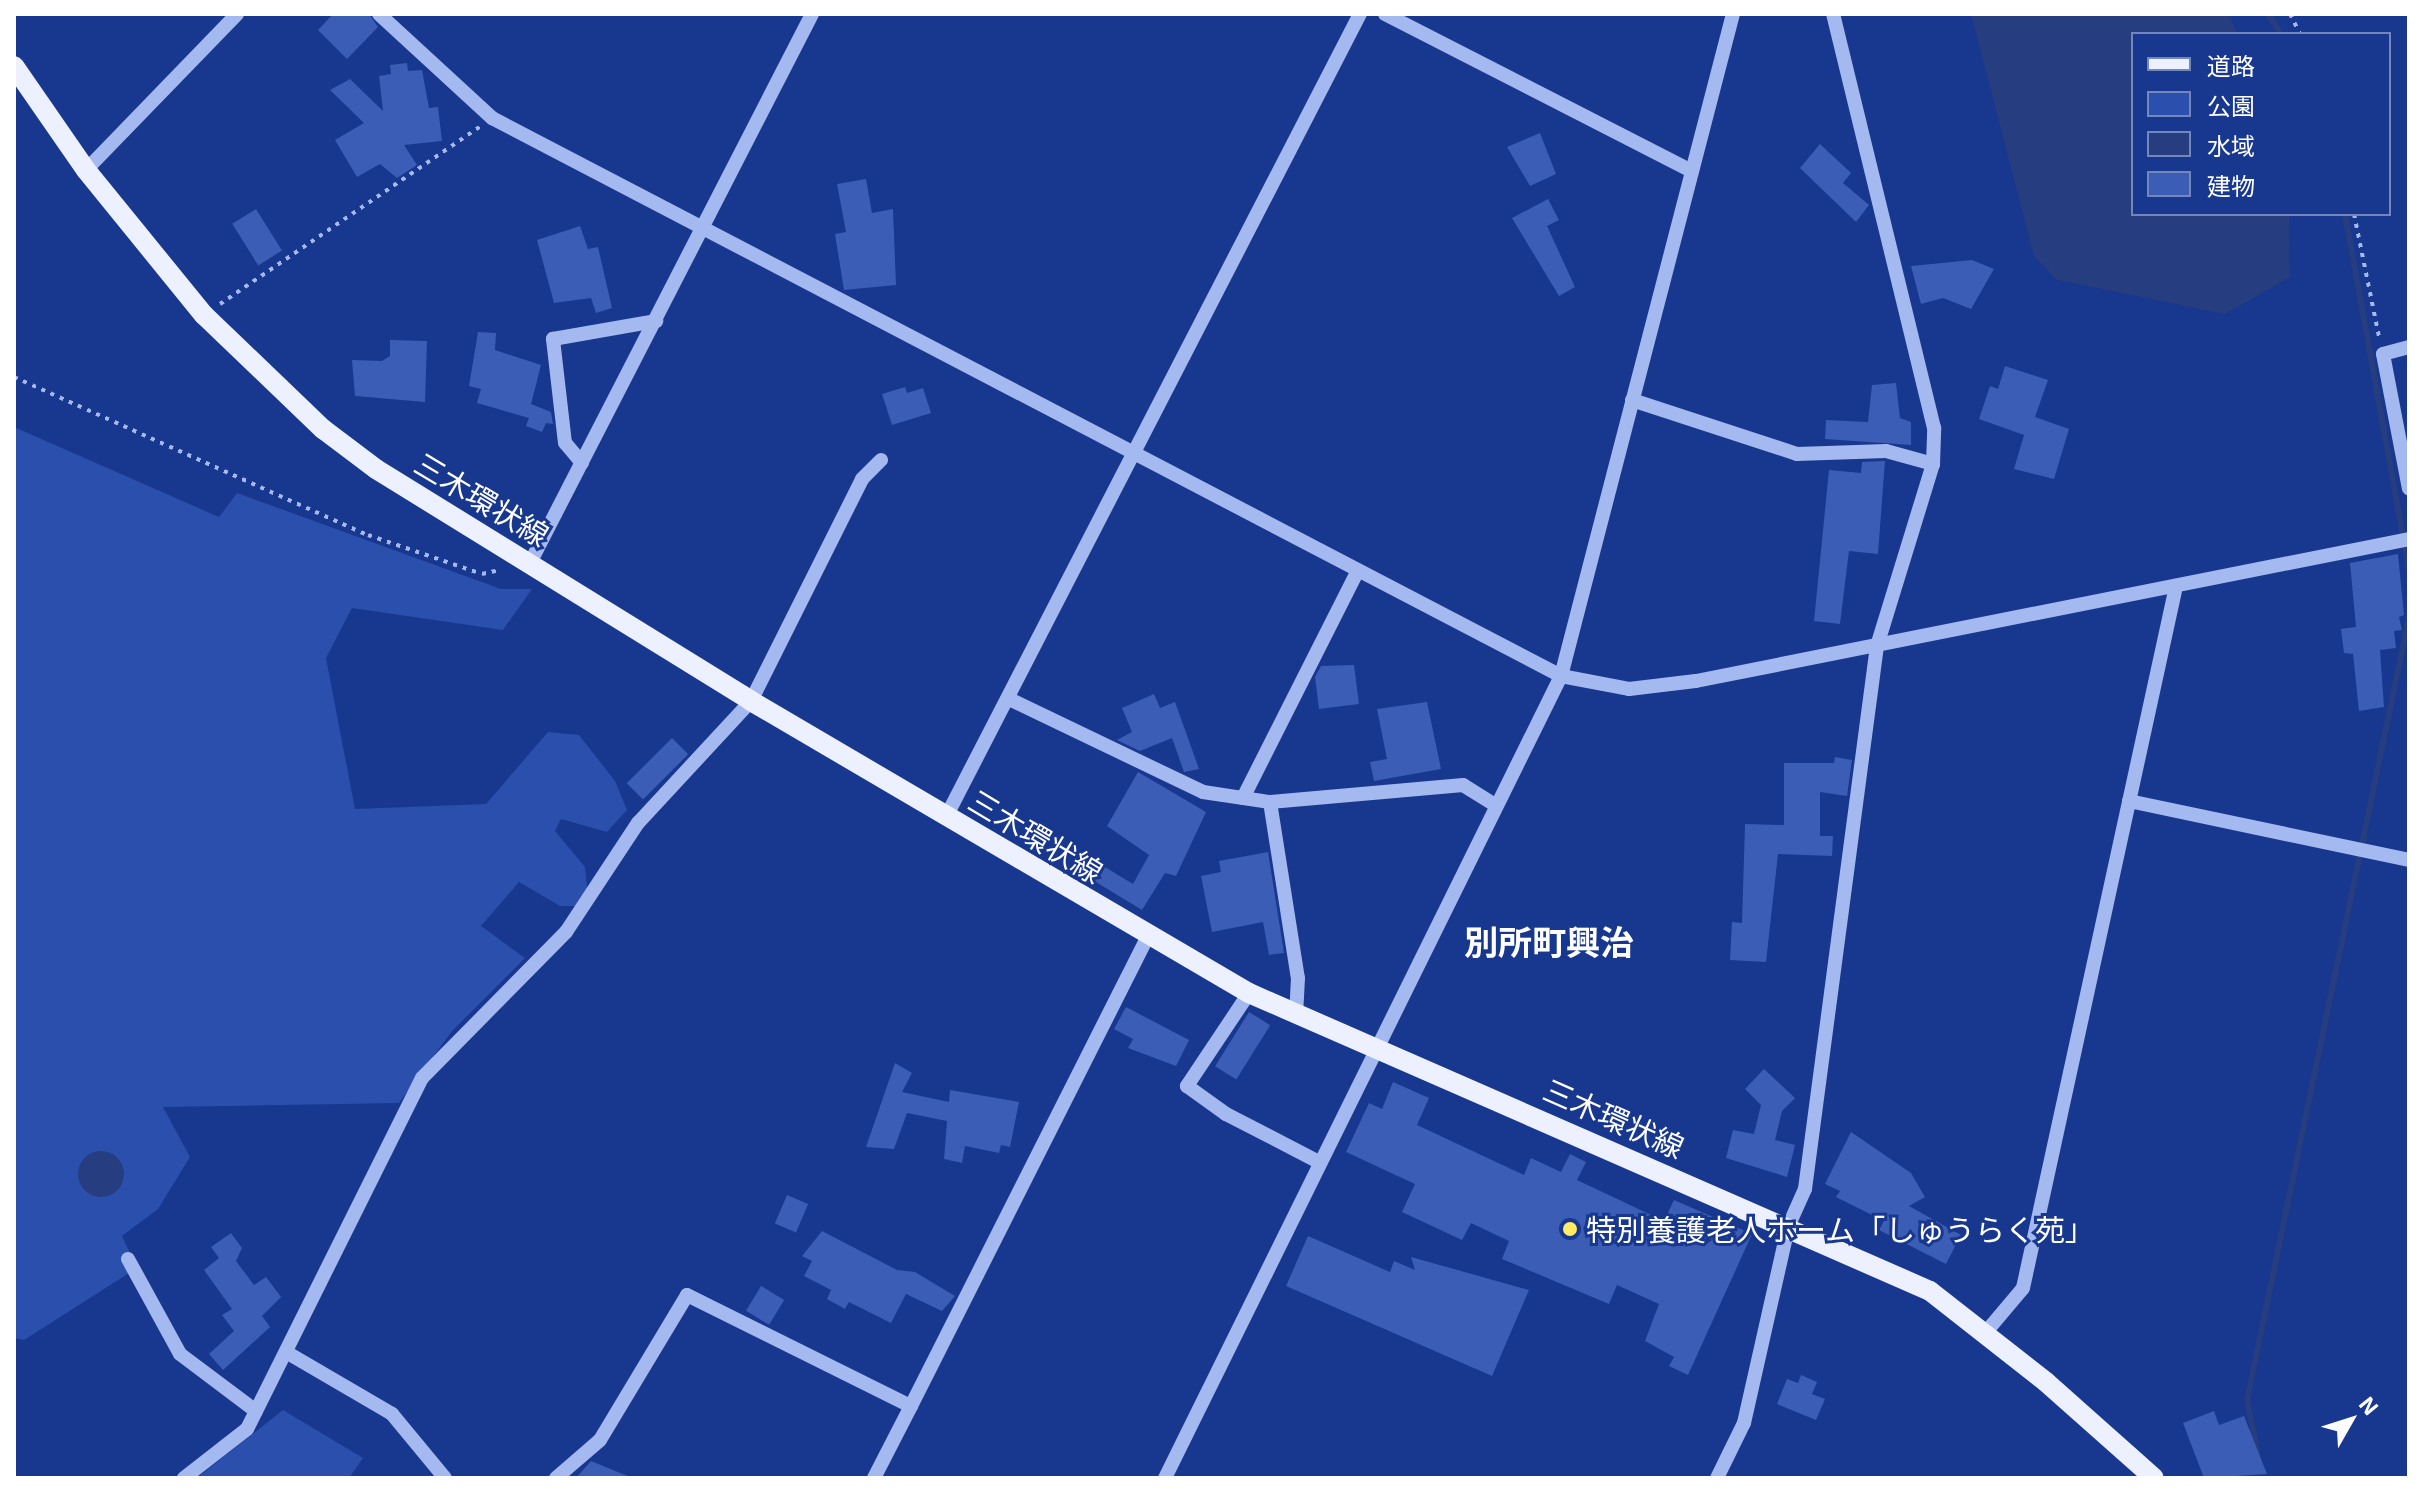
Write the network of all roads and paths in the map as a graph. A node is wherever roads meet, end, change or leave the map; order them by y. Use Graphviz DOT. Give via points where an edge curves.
graph roads {
  1 [pos="237,14"];
  2 [pos="379,14"];
  3 [pos="812,14"];
  4 [pos="1360,14"];
  5 [pos="1385,14"];
  6 [pos="1733,14"];
  7 [pos="1833,14"];
  8 [pos="2290,14"];
  9 [pos="2299,32"];
  10 [pos="14,66"];
  11 [pos="492,118"];
  12 [pos="86,170"];
  13 [pos="1692,171"];
  14 [pos="2354,216"];
  15 [pos="702,232"];
  16 [pos="204,315"];
  17 [pos="656,321"];
  18 [pos="2409,347"];
  19 [pos="2383,354"];
  20 [pos="14,377"];
  21 [pos="1632,400"];
  22 [pos="1128,455"];
  23 [pos="881,460"];
  24 [pos="582,463"];
  25 [pos="1933,464"];
  26 [pos="2409,489"];
  27 [pos="2409,539"];
  28 [pos="530,563"];
  29 [pos="1357,572"];
  30 [pos="2176,586"];
  31 [pos="1877,646"];
  32 [pos="1561,676"];
  33 [pos="1009,699"];
  34 [pos="751,701"];
  35 [pos="1243,798"];
  36 [pos="2129,801"];
  37 [pos="1270,802"];
  38 [pos="1496,806"];
  39 [pos="946,817"];
  40 [pos="2409,860"];
  41 [pos="1147,938"];
  42 [pos="1249,993"];
  43 [pos="1296,1014"];
  44 [pos="1375,1047"];
  45 [pos="1319,1162"];
  46 [pos="1788,1227"];
  47 [pos="128,1259"];
  48 [pos="1986,1332"];
  49 [pos="286,1352"];
  50 [pos="911,1406"];
  51 [pos="256,1411"];
  52 [pos="184,1478"];
  53 [pos="445,1478"];
  54 [pos="556,1478"];
  55 [pos="874,1478"];
  56 [pos="1165,1478"];
  57 [pos="1717,1478"];
  58 [pos="2154,1478"];
  1 -- 12 [label="street"];
  2 -- 11 [label="street"];
  3 -- 15 [label="street"];
  4 -- 22 [label="street"];
  5 -- 13 [label="street"];
  6 -- 13 [label="street"];
  7 -- 25 [label="street" via="1934,428"];
  8 -- 9 [label="path"];
  10 -- 12 [label="main road, 三木環状線"];
  11 -- 15 [label="street"];
  11 -- 16 [label="path"];
  12 -- 16 [label="main road, 三木環状線"];
  13 -- 21 [label="street"];
  14 -- 19 [label="path"];
  15 -- 17 [label="street"];
  15 -- 22 [label="street"];
  16 -- 28 [label="main road, 三木環状線" via="323,429 436,508"];
  17 -- 24 [label="street"];
  17 -- 24 [label="street" via="553,339 565,443"];
  18 -- 19 [label="street"];
  19 -- 26 [label="street"];
  20 -- 28 [label="path" via="368,535 482,574"];
  21 -- 25 [label="street" via="1797,454 1886,451"];
  21 -- 32 [label="street"];
  22 -- 29 [label="street"];
  22 -- 33 [label="street"];
  23 -- 34 [label="street" via="862,479"];
  24 -- 28 [label="street"];
  25 -- 31 [label="street"];
  27 -- 30 [label="street"];
  28 -- 34 [label="main road, 三木環状線"];
  29 -- 32 [label="street"];
  29 -- 35 [label="street"];
  30 -- 31 [label="street"];
  30 -- 36 [label="street"];
  31 -- 32 [label="street" via="1629,689"];
  31 -- 46 [label="street" via="1828,1048 1805,1189"];
  32 -- 38 [label="street"];
  33 -- 35 [label="street" via="1175,780"];
  33 -- 39 [label="street"];
  34 -- 39 [label="main road, 三木環状線"];
  34 -- 49 [label="street" via="638,823 566,932 486,1006 422,1078"];
  35 -- 37 [label="street"];
  36 -- 40 [label="street"];
  36 -- 48 [label="street" via="2023,1288"];
  37 -- 38 [label="street" via="1463,785"];
  37 -- 43 [label="street" via="1298,978"];
  38 -- 44 [label="street"];
  39 -- 41 [label="main road, 三木環状線"];
  41 -- 42 [label="main road, 三木環状線"];
  41 -- 50 [label="street"];
  42 -- 43 [label="main road, 三木環状線"];
  42 -- 45 [label="street" via="1187,1086 1226,1114"];
  43 -- 44 [label="main road, 三木環状線"];
  44 -- 45 [label="street"];
  44 -- 46 [label="main road, 三木環状線"];
  45 -- 56 [label="street"];
  46 -- 48 [label="main road, 三木環状線" via="1930,1291"];
  46 -- 57 [label="street" via="1744,1423"];
  47 -- 51 [label="street" via="180,1354"];
  48 -- 58 [label="main road, 三木環状線"];
  49 -- 51 [label="street"];
  49 -- 53 [label="street" via="392,1414"];
  50 -- 54 [label="street" via="687,1295 600,1440"];
  50 -- 55 [label="street"];
  51 -- 52 [label="street" via="247,1429"];
}
